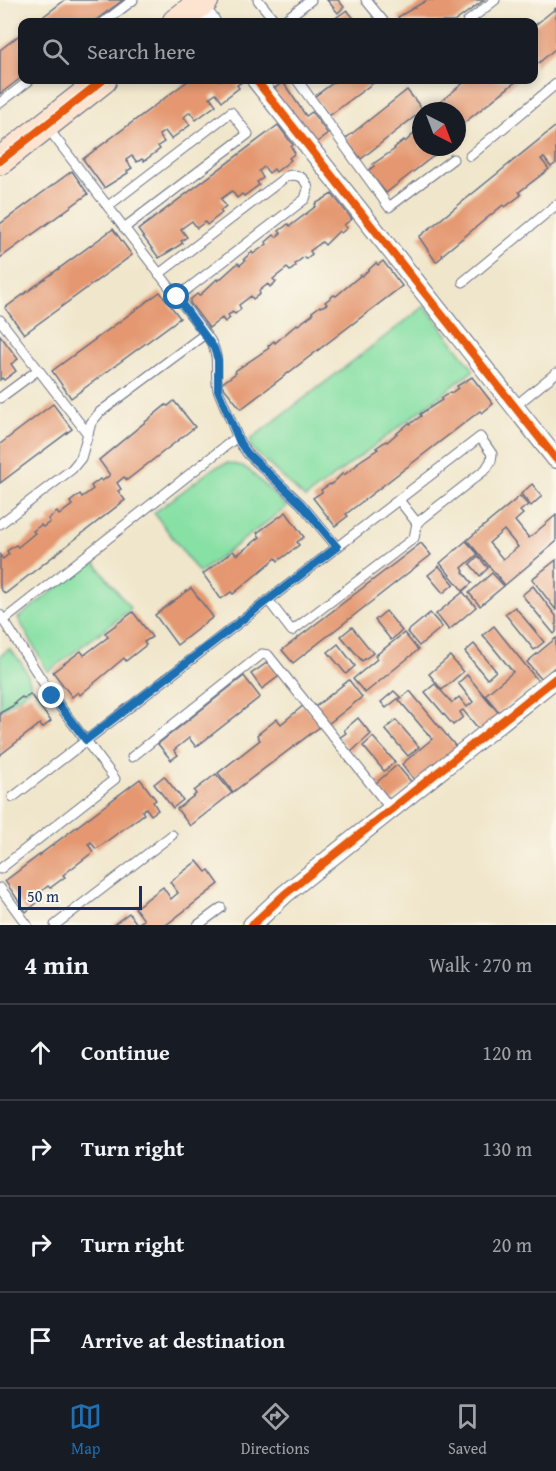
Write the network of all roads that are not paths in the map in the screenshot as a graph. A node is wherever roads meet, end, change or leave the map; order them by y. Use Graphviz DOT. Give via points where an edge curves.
graph roads {
  1 [pos="134,0"];
  2 [pos="258,0"];
  3 [pos="311,0"];
  4 [pos="367,0"];
  5 [pos="495,0"];
  6 [pos="109,18"];
  7 [pos="273,18"];
  8 [pos="287,18"];
  9 [pos="381,18"];
  10 [pos="472,18"];
  11 [pos="25,84"];
  12 [pos="98,84"];
  13 [pos="259,84"];
  14 [pos="300,84"];
  15 [pos="556,84"];
  16 [pos="0,103"];
  17 [pos="45,125"];
  18 [pos="470,156"];
  19 [pos="453,159"];
  20 [pos="0,161"];
  21 [pos="556,205"];
  22 [pos="108,206"];
  23 [pos="124,228"];
  24 [pos="159,274"];
  25 [pos="463,282"];
  26 [pos="177,297"];
  27 [pos="0,320"];
  28 [pos="205,334"];
  29 [pos="38,370"];
  30 [pos="556,373"];
  31 [pos="0,398"];
  32 [pos="514,407"];
  33 [pos="88,434"];
  34 [pos="237,437"];
  35 [pos="556,459"];
  36 [pos="399,500"];
  37 [pos="417,523"];
  38 [pos="0,524"];
  39 [pos="337,547"];
  40 [pos="268,600"];
  41 [pos="2,618"];
  42 [pos="556,678"];
  43 [pos="86,740"];
  44 [pos="132,758"];
  45 [pos="13,797"];
  46 [pos="391,809"];
  47 [pos="172,836"];
  48 [pos="0,869"];
  49 [pos="0,888"];
  50 [pos="221,908"];
  51 [pos="27,925"];
  52 [pos="54,925"];
  53 [pos="198,925"];
  54 [pos="252,925"];
  1 -- 6 [label="lane"];
  2 -- 7 [label="lane"];
  3 -- 8 [label="lane"];
  4 -- 9 [label="lane"];
  5 -- 10 [label="lane"];
  11 -- 16 [label="lane"];
  12 -- 17 [label="street"];
  13 -- 32 [label="street"];
  14 -- 19 [label="lane" via="389,207"];
  15 -- 18 [label="lane"];
  17 -- 20 [label="street"];
  17 -- 22 [label="lane"];
  21 -- 25 [label="lane"];
  22 -- 23 [label="lane"];
  22 -- 23 [label="lane" via="231,112 248,134"];
  23 -- 24 [label="lane"];
  24 -- 26 [label="lane"];
  24 -- 26 [label="lane" via="287,176 297,175 305,180 308,189 304,199"];
  26 -- 28 [label="lane"];
  27 -- 29 [label="lane"];
  28 -- 33 [label="lane" via="99,412"];
  28 -- 34 [label="lane" via="218,360 218,390"];
  29 -- 31 [label="lane"];
  29 -- 33 [label="lane"];
  30 -- 32 [label="lane"];
  32 -- 35 [label="street"];
  33 -- 38 [label="lane" via="81,459 72,469"];
  34 -- 39 [label="lane" via="248,454 301,504"];
  34 -- 41 [label="lane"];
  36 -- 37 [label="lane"];
  36 -- 37 [label="lane" via="480,437 492,454 486,469"];
  36 -- 39 [label="lane"];
  37 -- 40 [label="lane" via="414,538 292,631"];
  39 -- 40 [label="lane"];
  40 -- 43 [label="lane"];
  41 -- 43 [label="lane" via="52,696"];
  42 -- 46 [label="street"];
  43 -- 45 [label="lane"];
  43 -- 48 [label="lane" via="115,779"];
  44 -- 46 [label="lane" via="262,654 268,655"];
  46 -- 54 [label="street"];
  47 -- 52 [label="lane"];
  49 -- 51 [label="lane"];
  50 -- 53 [label="lane"];
}
